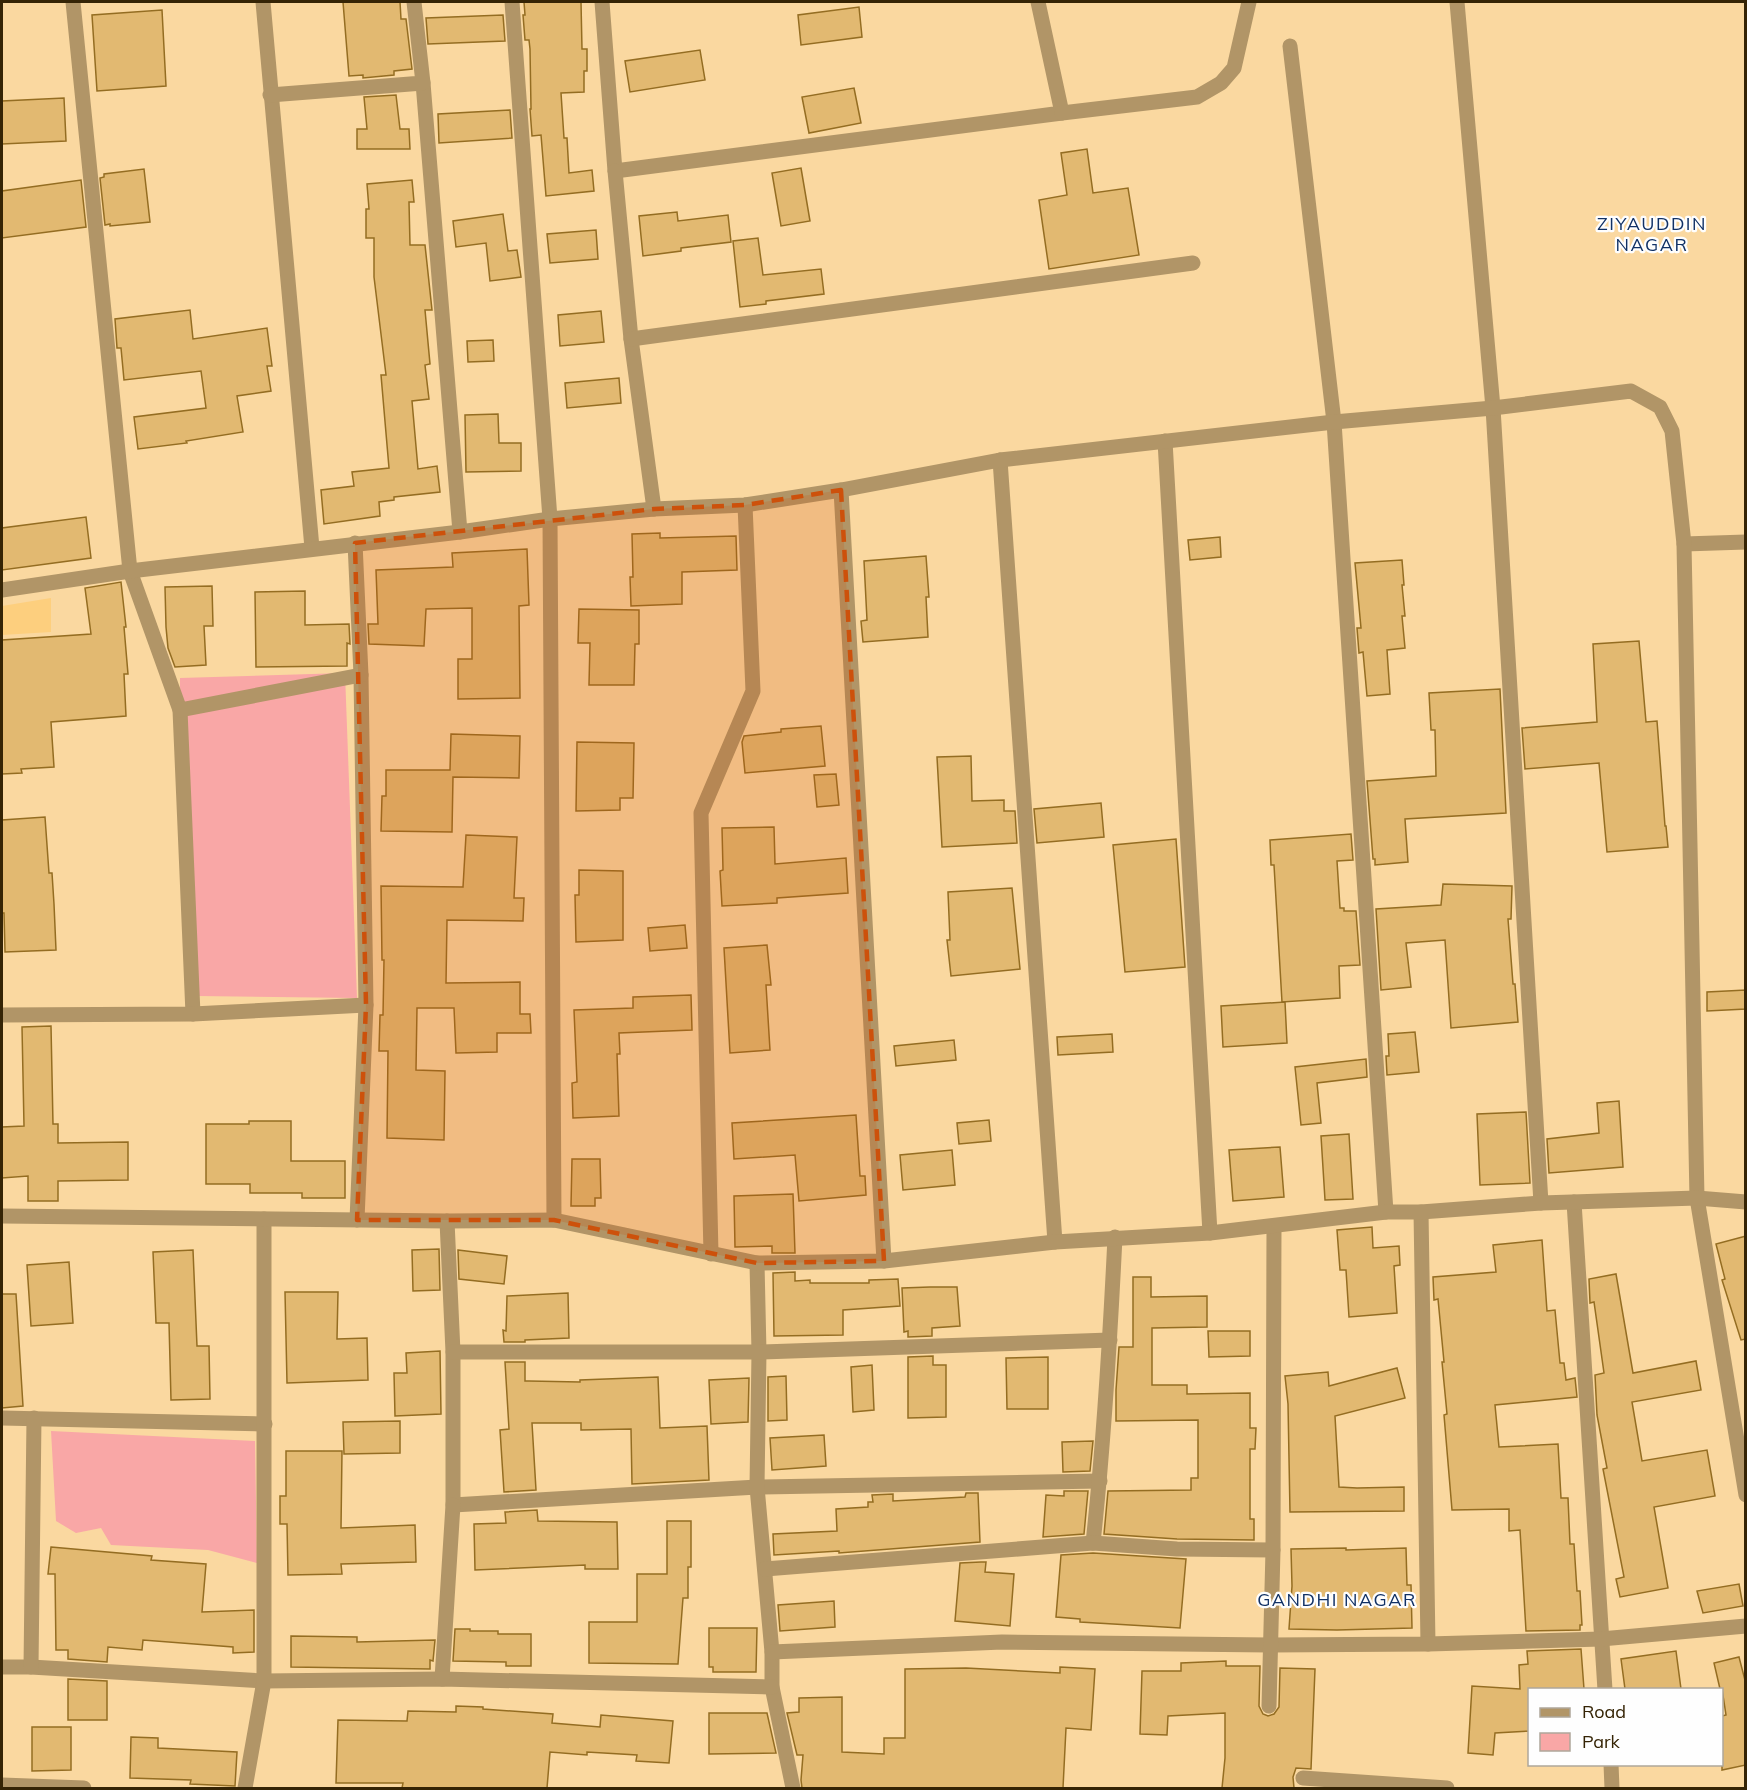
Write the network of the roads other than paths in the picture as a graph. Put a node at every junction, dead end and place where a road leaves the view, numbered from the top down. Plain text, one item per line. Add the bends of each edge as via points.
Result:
1 (73, 2) edge
2 (263, 2) edge
3 (414, 2) edge
4 (512, 2) edge
5 (602, 2) edge
6 (1038, 2) edge
7 (1249, 2) edge
8 (1457, 2) edge
9 (1290, 46) dead end
10 (423, 83) junction
11 (270, 95) junction
12 (1062, 113) junction
13 (615, 171) junction
14 (1193, 263) dead end
15 (631, 339) junction
16 (1493, 408) junction
17 (1334, 422) junction
18 (1165, 441) junction
19 (1000, 460) junction
20 (842, 490) junction
21 (746, 505) junction
22 (654, 509) junction
23 (550, 519) junction
24 (460, 532) junction
25 (1746, 542) edge
26 (355, 543) junction
27 (1684, 544) junction
28 (312, 548) junction
29 (130, 571) junction
30 (2, 591) edge
31 (361, 675) junction
32 (180, 710) junction
33 (366, 1005) junction
34 (194, 1014) junction
35 (2, 1015) edge
36 (1697, 1198) junction
37 (1574, 1202) junction
38 (1746, 1202) edge
39 (1541, 1203) junction
40 (1386, 1212) junction
41 (1421, 1212) junction
42 (2, 1216) edge
43 (264, 1219) junction
44 (357, 1220) junction
45 (554, 1220) junction
46 (447, 1221) junction
47 (1274, 1226) junction
48 (1209, 1233) junction
49 (1115, 1237) junction
50 (1055, 1242) junction
51 (711, 1254) junction
52 (884, 1261) junction
53 (757, 1263) junction
54 (1110, 1340) junction
55 (453, 1352) junction
56 (759, 1352) junction
57 (2, 1418) edge
58 (34, 1418) junction
59 (265, 1424) junction
60 (1100, 1481) junction
61 (757, 1487) junction
62 (1746, 1495) edge
63 (453, 1505) junction
64 (1093, 1544) junction
65 (1273, 1550) junction
66 (765, 1569) junction
67 (1746, 1626) edge
68 (1601, 1639) junction
69 (1428, 1644) junction
70 (1270, 1645) junction
71 (772, 1652) junction
72 (2, 1667) edge
73 (31, 1667) junction
74 (442, 1679) junction
75 (264, 1681) junction
76 (772, 1687) junction
77 (1605, 1688) edge
78 (1269, 1706) dead end
79 (1611, 1766) edge
80 (1303, 1778) dead end
81 (2, 1785) edge
82 (84, 1788) edge
83 (245, 1788) edge
84 (793, 1788) edge
85 (1447, 1788) edge
86 (1612, 1788) edge

1 - 29 street
2 - 11 street
3 - 10 street
4 - 23 street
5 - 13 street
6 - 12 street
7 - 12 street via 1234,68 1221,83 1197,97
8 - 16 street
9 - 17 street
10 - 11 street
10 - 24 street
11 - 28 street
12 - 13 street
13 - 15 street
14 - 15 street
15 - 22 street
16 - 17 street
16 - 27 street via 1631,391 1660,407 1672,431
16 - 39 street
17 - 18 street
17 - 40 street
18 - 19 street
18 - 48 street
19 - 20 street
19 - 50 street
20 - 21 street
20 - 52 street
21 - 22 street
21 - 51 street via 753,691 701,813
22 - 23 street
23 - 24 street
23 - 45 street
24 - 26 street
25 - 27 street
26 - 28 street
26 - 31 street
27 - 36 street
28 - 29 street
29 - 30 street
29 - 32 street
31 - 32 street
31 - 33 street
32 - 34 street
33 - 34 street
33 - 44 street
34 - 35 street
36 - 37 street
36 - 38 street
36 - 62 street
37 - 39 street
37 - 68 street
39 - 41 street
40 - 41 street
40 - 47 street
41 - 69 street
42 - 43 street
43 - 44 street
43 - 59 street
44 - 46 street
45 - 46 street
45 - 51 street
46 - 55 street
47 - 48 street
47 - 65 street
48 - 49 street
49 - 50 street
49 - 54 street
50 - 52 street
51 - 53 street
52 - 53 street
53 - 56 street
54 - 56 street
54 - 60 street
55 - 56 street
55 - 63 street
56 - 61 street
57 - 58 street
58 - 59 street
58 - 73 street
59 - 75 street
60 - 61 street
60 - 64 street
61 - 63 street
61 - 66 street
63 - 74 street
64 - 65 street
64 - 66 street
65 - 70 street
66 - 71 street
67 - 68 street
68 - 69 street
68 - 77 street
69 - 70 street
70 - 71 street via 1002,1642
70 - 78 street
71 - 76 street
72 - 73 street
73 - 75 street
74 - 75 street
74 - 76 street
75 - 83 street
76 - 84 street
79 - 86 street
80 - 85 street
81 - 82 street

